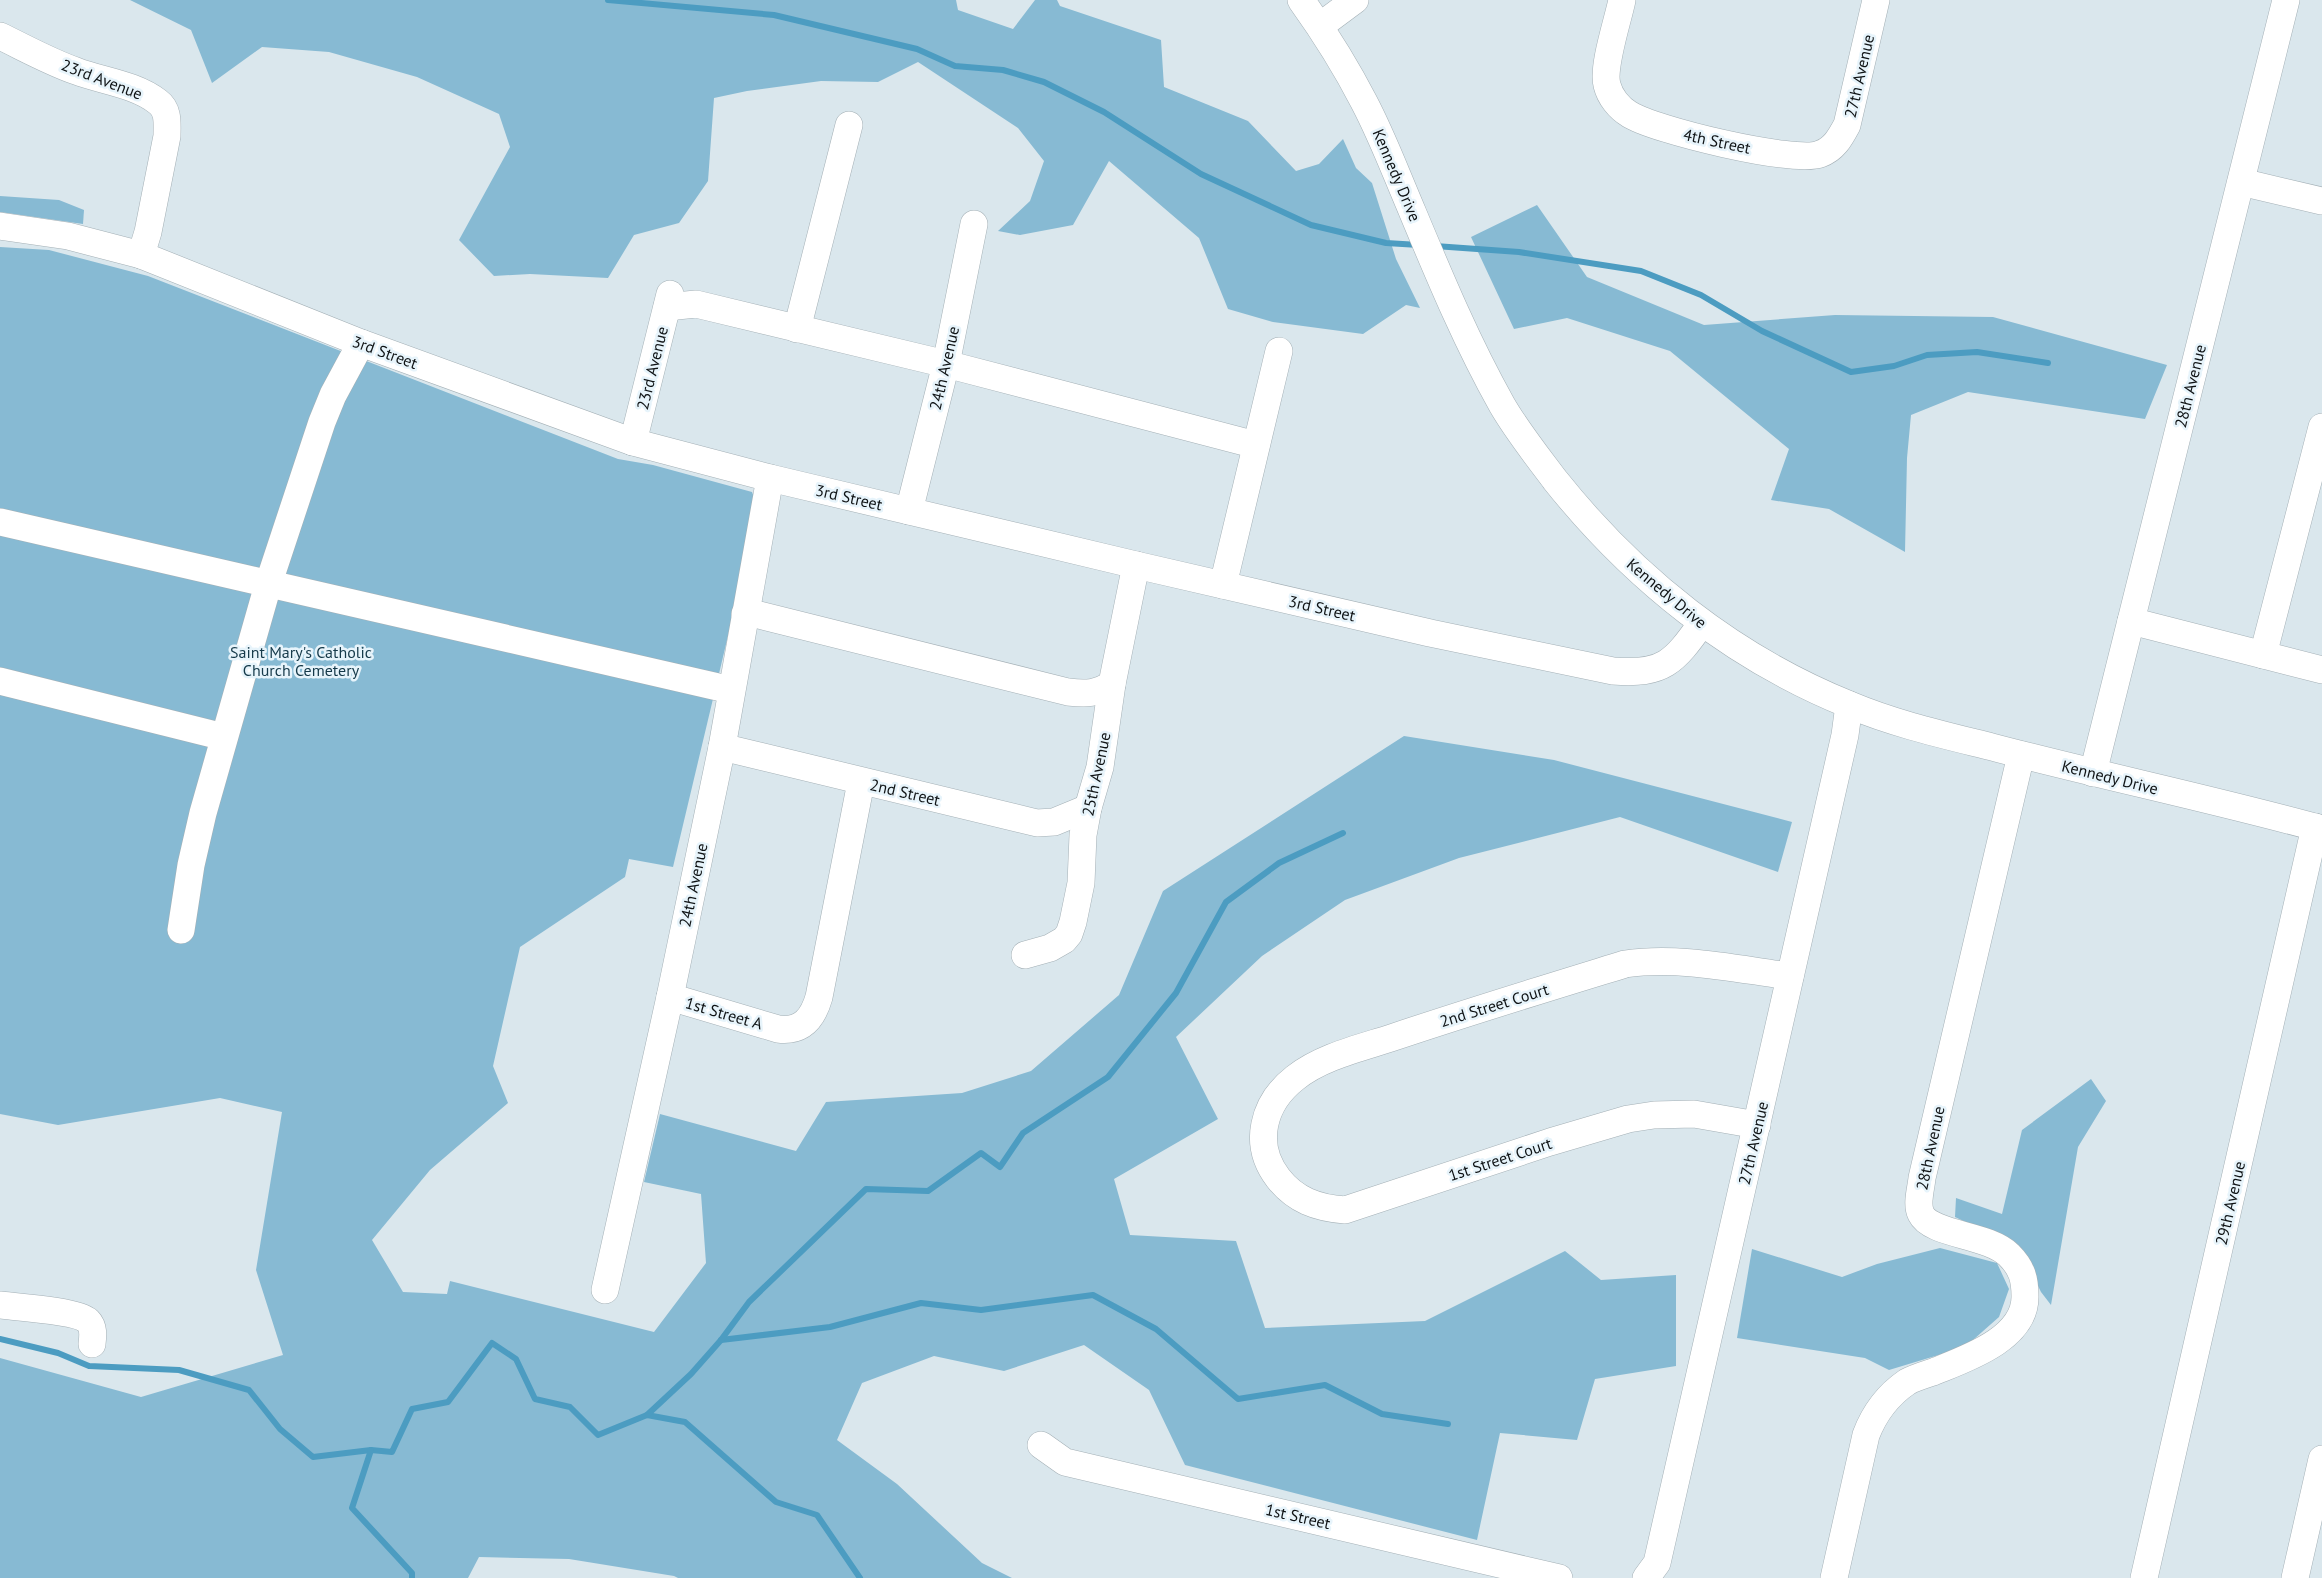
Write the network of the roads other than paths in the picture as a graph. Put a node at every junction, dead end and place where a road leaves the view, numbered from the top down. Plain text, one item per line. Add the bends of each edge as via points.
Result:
1 (1301, 0) edge
2 (1355, 0) edge
3 (1622, 0) edge
4 (1876, 0) edge
5 (2286, 0) edge
6 (1320, 26) junction
7 (0, 36) edge
8 (849, 125) dead end
9 (1831, 148) joint
10 (2241, 182) junction
11 (2322, 201) edge
12 (974, 224) dead end
13 (0, 226) edge
14 (141, 255) junction
15 (797, 329) junction
16 (361, 343) junction
17 (1279, 351) dead end
18 (945, 364) junction
19 (2322, 427) edge
20 (633, 442) junction
21 (1256, 445) junction
22 (770, 478) junction
23 (909, 511) junction
24 (0, 522) edge
25 (1136, 565) junction
26 (267, 585) junction
27 (1223, 585) junction
28 (745, 614) junction
29 (2131, 621) junction
30 (1702, 623) junction
31 (2263, 655) junction
32 (2322, 670) edge
33 (0, 681) edge
34 (1112, 684) junction
35 (731, 690) junction
36 (1849, 705) junction
37 (225, 737) junction
38 (722, 747) junction
39 (2021, 755) junction
40 (2093, 772) junction
41 (861, 782) junction
42 (1088, 808) junction
43 (2319, 828) edge
44 (181, 930) dead end
45 (1025, 955) dead end
46 (1790, 976) junction
47 (670, 997) junction
48 (1757, 1125) junction
49 (1265, 1158) joint
50 (604, 1290) dead end
51 (0, 1305) edge
52 (93, 1344) dead end
53 (1041, 1445) dead end
54 (2322, 1459) edge
55 (1558, 1578) edge
56 (1646, 1578) edge
57 (1834, 1578) edge
58 (2144, 1578) edge
59 (2295, 1578) edge

1 - 6 street, Kennedy Drive
2 - 6 street
3 - 9 street, 4th Street via 1606,73 1612,96 1629,115 1694,138 1788,156 1819,155
4 - 9 street, 27th Avenue via 1852,110 1840,138
5 - 10 street, 28th Avenue
6 - 30 street, Kennedy Drive via 1364,100 1478,361 1505,410 1588,521 1638,571
7 - 14 street, 23rd Avenue via 75,71 146,95 165,110 167,136
8 - 15 street
10 - 11 street
10 - 29 street, 28th Avenue
12 - 18 street, 24th Avenue
13 - 14 street, 3rd Street via 68,236
14 - 16 street, 3rd Street
15 - 18 street
15 - 20 street, 23rd Avenue via 668,300
16 - 20 street, 3rd Street
16 - 26 street via 322,422
17 - 21 street
18 - 21 street
18 - 23 street, 24th Avenue
19 - 31 street
20 - 22 street, 3rd Street
21 - 27 street
22 - 23 street, 3rd Street
22 - 28 street, 24th Avenue
23 - 25 street, 3rd Street
24 - 26 street
25 - 27 street, 3rd Street
25 - 34 street, 25th Avenue
26 - 35 street
26 - 37 street
27 - 30 street, 3rd Street via 1613,671 1659,668 1671,661
28 - 34 street via 1068,692 1087,694
28 - 35 street, 24th Avenue
29 - 31 street
29 - 40 street, 28th Avenue
30 - 36 street, Kennedy Drive via 1798,681
31 - 32 street
33 - 37 street
34 - 42 street, 25th Avenue via 1100,767
35 - 38 street, 24th Avenue
36 - 39 street, Kennedy Drive
36 - 46 street, 27th Avenue
37 - 44 street via 191,864
38 - 41 street, 2nd Street
38 - 47 street, 24th Avenue
39 - 40 street, Kennedy Drive
39 - 57 street, 28th Avenue via 1918,1206 1928,1223 1999,1246 2008,1254 2025,1279 2025,1303 2021,1316 2002,1339 1908,1382 1873,1418
40 - 43 street, Kennedy Drive
41 - 42 street, 2nd Street via 1037,823 1054,822
41 - 47 street, 1st Street A via 816,1009 802,1026 789,1031 778,1029
42 - 45 street, 25th Avenue via 1082,883 1070,934 1050,948
43 - 58 street, 29th Avenue
46 - 48 street, 27th Avenue
46 - 49 street, 2nd Street Court via 1667,961 1625,964 1358,1049 1315,1065 1280,1091 1263,1134
47 - 50 street, 24th Avenue
48 - 49 street, 1st Street Court via 1694,1114 1628,1119 1345,1210 1314,1206 1300,1198 1284,1185
48 - 56 street, 27th Avenue via 1657,1563
51 - 52 street via 66,1313 87,1320 92,1326
53 - 55 street, 1st Street via 1065,1462
54 - 59 street

